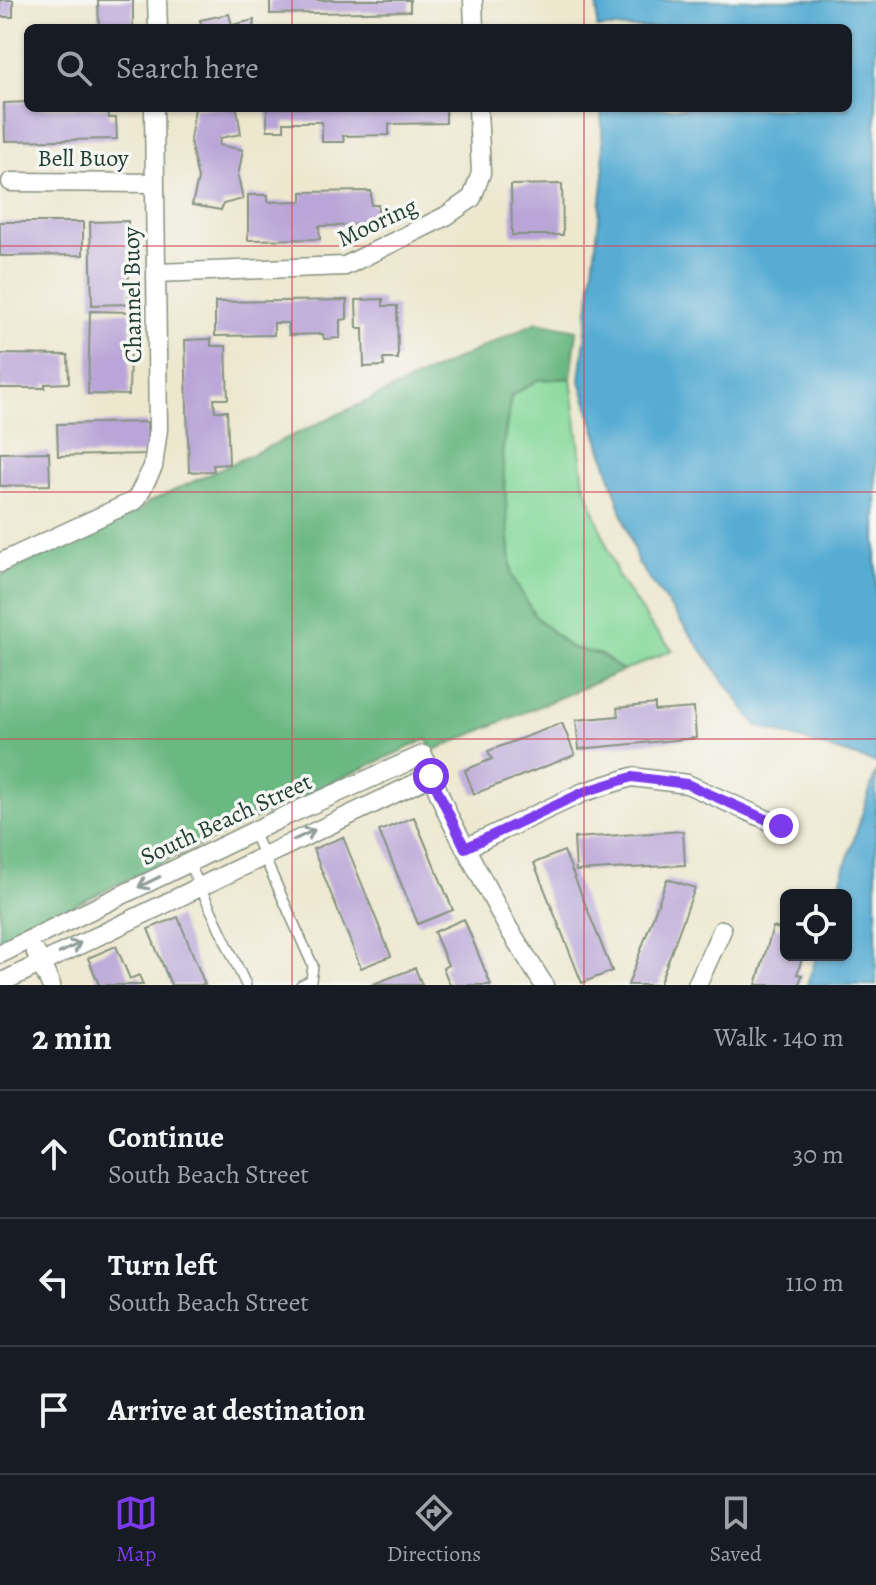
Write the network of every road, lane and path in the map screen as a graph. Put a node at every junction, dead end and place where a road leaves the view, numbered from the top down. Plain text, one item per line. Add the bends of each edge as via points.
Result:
1 (157, 0) edge
2 (473, 0) edge
3 (158, 24) edge
4 (474, 24) edge
5 (154, 112) edge
6 (478, 112) edge
7 (11, 182) dead end
8 (155, 183) junction
9 (156, 273) junction
10 (0, 563) edge
11 (431, 776) junction
12 (781, 826) dead end
13 (253, 832) junction
14 (465, 848) junction
15 (263, 855) junction
16 (189, 863) junction
17 (199, 886) junction
18 (722, 930) dead end
19 (30, 940) junction
20 (0, 954) edge
21 (41, 963) junction
22 (0, 983) edge
23 (51, 985) edge
24 (246, 985) edge
25 (301, 985) edge
26 (544, 985) edge
27 (697, 985) edge

1 - 3 street
2 - 4 street
5 - 8 street, Channel Buoy
6 - 9 street, Mooring via 481,173 472,198 446,216 345,266
7 - 8 street, Bell Buoy
8 - 9 street, Channel Buoy
9 - 10 street, Channel Buoy via 158,429 153,467 136,500
11 - 13 street, South Beach Street via 423,755
11 - 14 street, South Beach Street
15 -> 11 street, South Beach Street
12 - 14 street via 687,784 632,777 584,792
13 - 15 lane
13 - 16 street, South Beach Street
14 - 26 street, South Beach Street
15 - 17 street, South Beach Street
15 - 25 lane via 313,966 311,980
16 - 17 lane
16 -> 19 street, South Beach Street
21 -> 17 street, South Beach Street
17 - 24 lane
18 - 27 street
19 - 20 street, South Beach Street
19 - 21 street
21 - 22 street, South Beach Street
21 - 23 street

